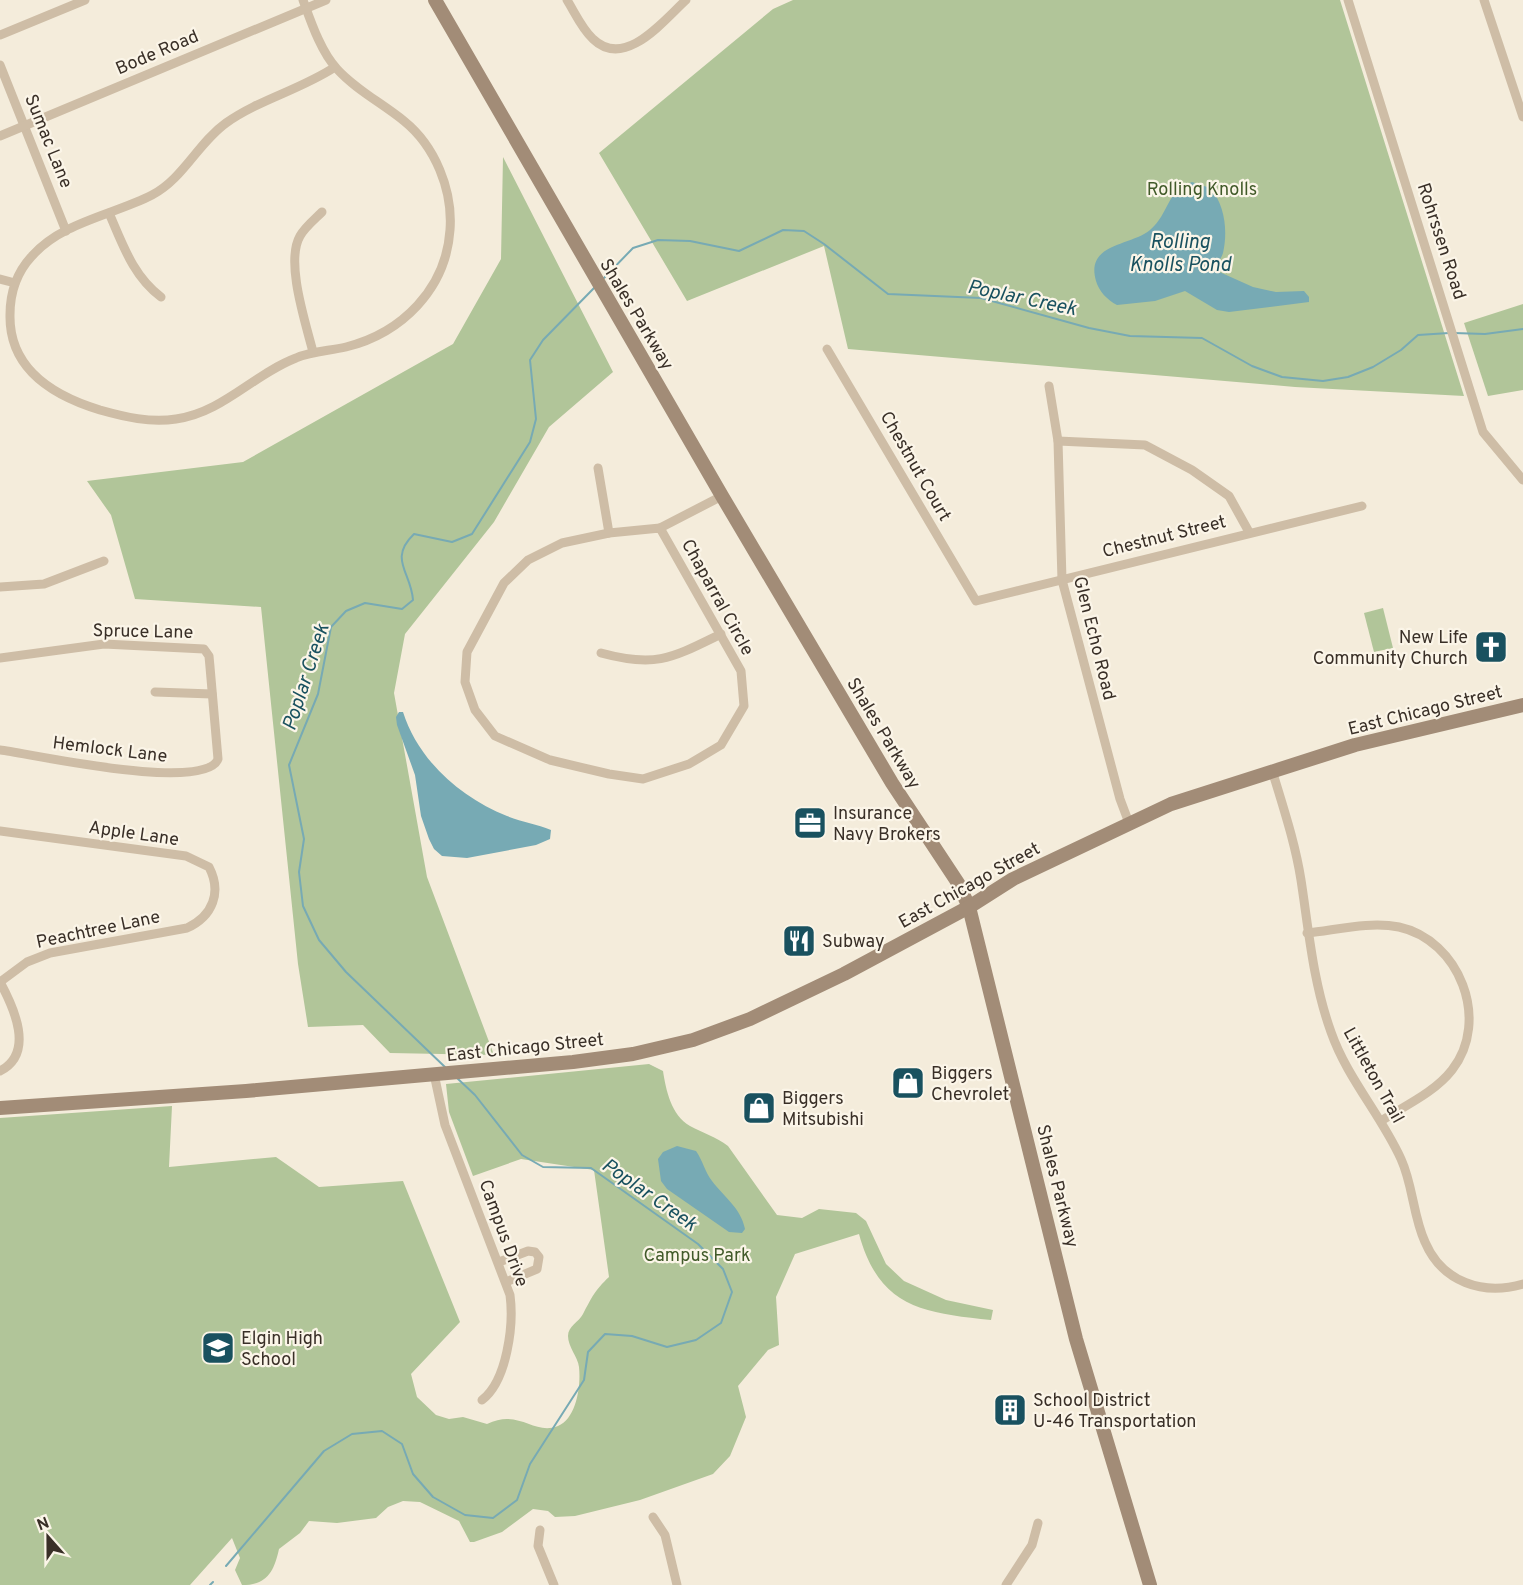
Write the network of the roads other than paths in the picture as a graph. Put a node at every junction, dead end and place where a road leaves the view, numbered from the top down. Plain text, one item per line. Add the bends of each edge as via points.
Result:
1 (85, 0) edge
2 (326, 0) edge
3 (435, 0) edge
4 (567, 0) edge
5 (686, 0) edge
6 (1348, 0) edge
7 (1484, 0) edge
8 (305, 4) edge
9 (0, 35) edge
10 (0, 65) edge
11 (335, 67) junction
12 (1523, 117) edge
13 (25, 125) junction
14 (0, 136) edge
15 (322, 212) dead end
16 (109, 213) junction
17 (66, 231) junction
18 (0, 279) edge
19 (15, 283) junction
20 (161, 297) dead end
21 (827, 349) dead end
22 (313, 352) junction
23 (1049, 386) dead end
24 (1058, 441) junction
25 (598, 468) dead end
26 (1523, 480) edge
27 (722, 496) junction
28 (1362, 506) dead end
29 (660, 528) junction
30 (1249, 532) junction
31 (609, 533) junction
32 (104, 561) dead end
33 (1062, 580) junction
34 (0, 587) edge
35 (976, 601) joint
36 (721, 634) junction
37 (601, 653) dead end
38 (0, 658) edge
39 (155, 692) dead end
40 (212, 694) junction
41 (1523, 705) edge
42 (0, 750) edge
43 (1272, 770) junction
44 (1129, 823) junction
45 (0, 831) edge
46 (969, 907) junction
47 (206, 916) joint
48 (1307, 933) junction
49 (0, 982) edge
50 (0, 1071) edge
51 (434, 1074) junction
52 (0, 1108) edge
53 (1381, 1121) junction
54 (499, 1262) junction
55 (506, 1282) junction
56 (1523, 1284) edge
57 (482, 1400) dead end
58 (653, 1517) dead end
59 (1038, 1523) dead end
60 (540, 1530) dead end
61 (554, 1585) edge
62 (677, 1585) edge
63 (1006, 1585) edge
64 (1150, 1585) edge

1 - 9 street
2 - 8 street, Bode Road
3 - 27 street, Shales Parkway
4 - 5 street via 594,40 615,49 641,41
6 - 26 street, Rohrssen Road via 1483,432
7 - 12 street
8 - 11 street
8 - 13 street, Bode Road
10 - 13 street, Sumac Lane
11 - 16 street via 305,86 261,103 224,124 166,186
11 - 22 street via 404,121 425,145 446,189 450,232 439,275 418,307 404,320 371,339
13 - 14 street, Bode Road
13 - 17 street, Sumac Lane
15 - 22 street via 300,236 294,256
16 - 17 street
16 - 20 street via 133,267
17 - 19 street via 32,255
18 - 19 street
19 - 22 street via 10,321 15,345 32,374 63,397 135,419 174,420 206,411 277,366
21 - 35 street, Chestnut Court
23 - 24 street, Glen Echo Road
24 - 30 street via 1145,445 1192,470 1229,496
24 - 33 street, Glen Echo Road
25 - 31 street
27 - 29 street, Chaparral Circle
27 - 46 street, Shales Parkway
28 - 30 street, Chestnut Street
29 - 31 street, Chaparral Circle
29 - 36 street, Chaparral Circle
30 - 33 street, Chestnut Street
31 - 36 street, Chaparral Circle via 562,543 528,560 504,583 467,652 465,682 475,710 495,736 550,760 643,779 689,764 721,745 744,705 741,671
32 - 34 street via 44,584
33 - 35 street, Chestnut Street
33 - 44 street, Glen Echo Road
36 - 37 street via 656,661 630,661
38 - 40 street, Spruce Lane via 104,644 204,649 209,656
39 - 40 street
40 - 42 street, Hemlock Lane via 218,759 215,765 195,771 160,774
41 - 43 street, East Chicago Street via 1355,745
43 - 44 street, East Chicago Street via 1171,804
43 - 48 street, Littleton Trail via 1295,845
44 - 46 street, East Chicago Street via 1013,879
45 - 47 street, Apple Lane via 186,856 203,862 209,867 215,885 215,898
46 - 51 street, East Chicago Street via 781,1005 693,1040 633,1054
46 - 64 street, Shales Parkway via 1076,1339
47 - 49 street, Peachtree Lane via 187,928 38,956
48 - 53 street, Littleton Trail via 1332,1035 1347,1068
48 - 53 street via 1376,926 1415,932 1448,958 1463,986 1468,1026 1452,1070 1426,1093
49 - 50 street via 17,1024 20,1044 13,1062
51 - 52 street, East Chicago Street
51 - 54 street, Campus Drive via 445,1125
53 - 56 street, Littleton Trail via 1401,1160 1424,1242 1432,1256 1455,1280 1466,1284 1491,1289
54 - 55 street, Campus Drive
54 - 55 street via 528,1251 539,1257 537,1269
55 - 57 street, Campus Drive via 512,1331 496,1384
58 - 62 street via 666,1534
59 - 63 street via 1032,1545
60 - 61 street via 538,1546

